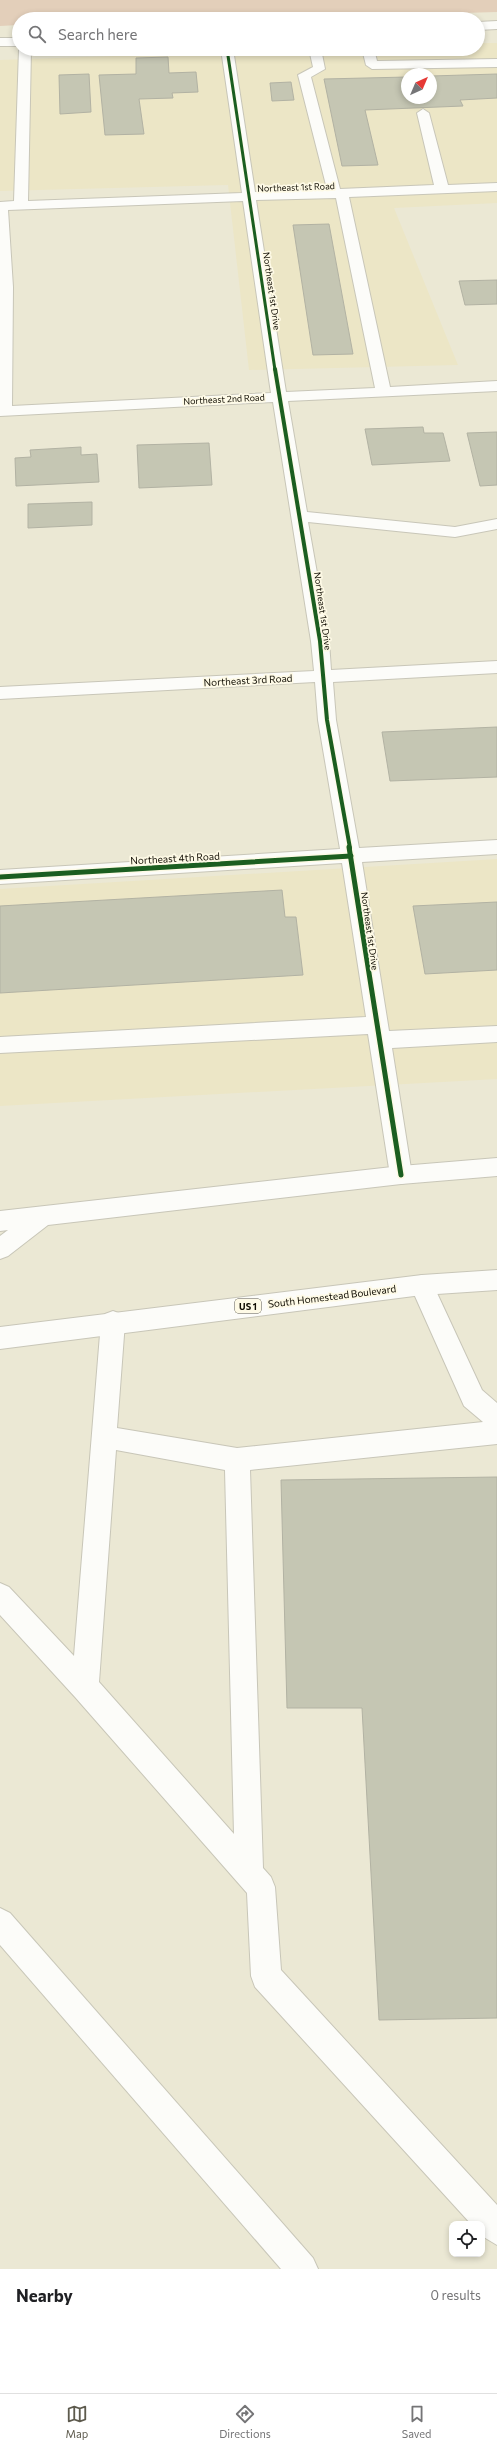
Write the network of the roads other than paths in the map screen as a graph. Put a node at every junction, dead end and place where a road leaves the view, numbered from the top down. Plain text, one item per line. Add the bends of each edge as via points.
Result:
1 (494, 25) edge
2 (496, 40) dead end
3 (0, 42) edge
4 (12, 42) edge
5 (25, 56) edge
6 (228, 56) edge
7 (316, 56) edge
8 (370, 56) edge
9 (497, 62) edge
10 (424, 113) dead end
11 (497, 187) edge
12 (442, 189) junction
13 (338, 194) junction
14 (250, 197) junction
15 (21, 205) junction
16 (1, 206) edge
17 (497, 386) edge
18 (383, 391) junction
19 (279, 395) junction
20 (2, 411) edge
21 (300, 516) junction
22 (497, 524) edge
23 (497, 667) edge
24 (323, 676) junction
25 (0, 693) edge
26 (497, 847) edge
27 (351, 856) junction
28 (0, 877) edge
29 (378, 1032) junction
30 (497, 1034) edge
31 (0, 1045) edge
32 (497, 1167) edge
33 (401, 1175) junction
34 (43, 1216) junction
35 (0, 1221) edge
36 (0, 1249) edge
37 (497, 1280) edge
38 (422, 1285) junction
39 (113, 1322) junction
40 (0, 1338) edge
41 (497, 1418) edge
42 (497, 1432) edge
43 (105, 1437) junction
44 (237, 1460) junction
45 (0, 1596) edge
46 (85, 1687) junction
47 (249, 1875) junction
48 (0, 1923) edge
49 (497, 2229) edge
50 (302, 2269) edge

1 - 2 main road
3 - 4 main road
5 - 15 main road
6 - 14 main road, Northeast 1st Drive
7 - 13 main road via 319,68 304,75
8 - 9 main road via 372,66
10 - 12 main road
11 - 12 main road, Northeast 1st Road
12 - 13 main road, Northeast 1st Road
13 - 14 main road, Northeast 1st Road
13 - 18 main road
14 - 15 main road, Northeast 1st Road
14 - 19 main road, Northeast 1st Drive
15 - 16 main road, Northeast 1st Road
16 - 20 main road via 6,287
17 - 18 main road, Northeast 2nd Road
18 - 19 main road, Northeast 2nd Road
19 - 20 main road, Northeast 2nd Road
19 - 21 main road, Northeast 1st Drive
21 - 22 main road via 455,532
21 - 24 main road, Northeast 1st Drive
23 - 24 main road, Northeast 3rd Road
24 - 25 main road, Northeast 3rd Road
24 - 27 main road, Northeast 1st Drive via 327,720
26 - 27 main road, Northeast 4th Road
27 - 28 main road, Northeast 4th Road
27 - 29 main road, Northeast 1st Drive
29 - 30 main road
29 - 31 main road
29 - 33 main road, Northeast 1st Drive
32 - 33 main road
33 - 34 main road
34 - 35 main road
34 - 36 main road
37 - 38 main road, South Homestead Boulevard / US 1
38 - 39 main road, South Homestead Boulevard / US 1
38 - 41 main road via 473,1398
39 - 40 main road, South Homestead Boulevard / US 1
39 - 43 main road
42 - 44 main road
43 - 44 main road
43 - 46 main road
44 - 47 main road
45 - 46 main road
46 - 47 main road
47 - 49 main road via 261,1887 266,1976
48 - 50 main road

